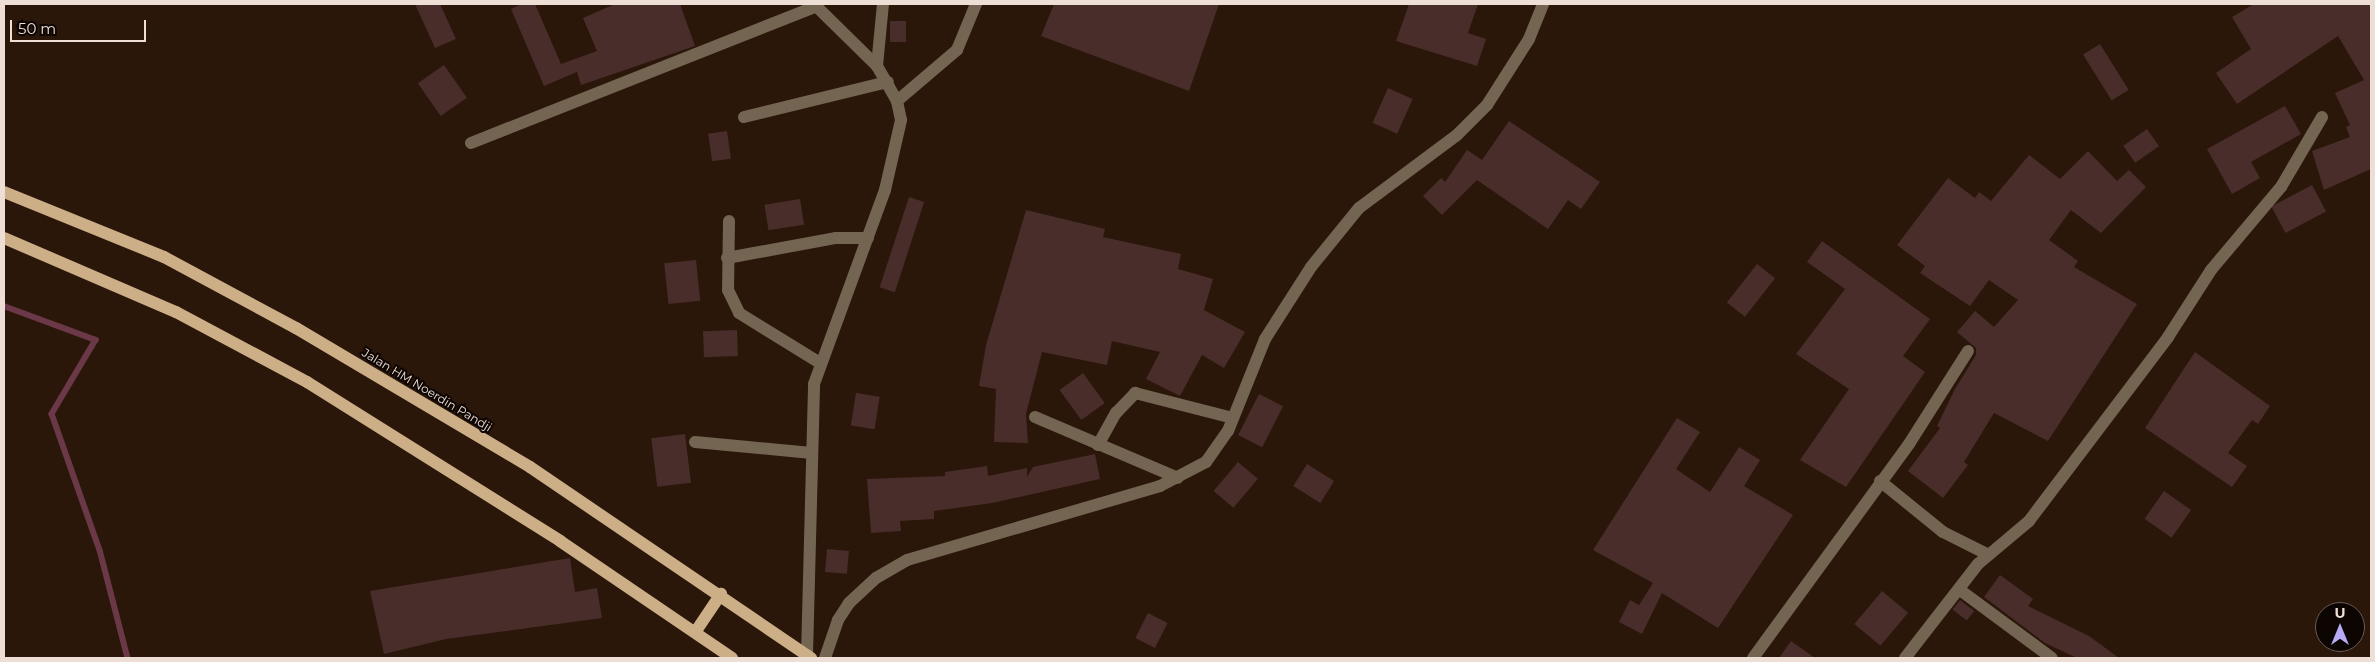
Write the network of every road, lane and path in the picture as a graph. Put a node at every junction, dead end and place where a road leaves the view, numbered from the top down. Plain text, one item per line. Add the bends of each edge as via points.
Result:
1 (883, 4) edge
2 (976, 4) edge
3 (1543, 4) edge
4 (815, 5) edge
5 (877, 66) junction
6 (888, 82) junction
7 (897, 100) junction
8 (744, 117) dead end
9 (2322, 117) dead end
10 (470, 143) dead end
11 (4, 192) edge
12 (729, 221) dead end
13 (4, 238) edge
14 (868, 238) junction
15 (728, 258) junction
16 (1968, 351) dead end
17 (820, 363) junction
18 (1036, 418) dead end
19 (1232, 418) junction
20 (695, 442) dead end
21 (1098, 445) junction
22 (811, 454) junction
23 (1178, 478) junction
24 (1880, 481) junction
25 (1989, 555) junction
26 (1960, 590) junction
27 (721, 594) junction
28 (696, 631) junction
29 (809, 657) edge
30 (732, 658) edge
31 (825, 658) edge
32 (1753, 658) edge
33 (1905, 658) edge
34 (2052, 658) edge

1 - 5 street
2 - 7 street via 957,50
3 - 19 street via 1529,38 1487,105 1457,135 1359,208 1326,247 1282,309
4 - 5 street
4 - 10 street
5 - 6 street
6 - 7 street
6 - 8 street
7 - 14 street via 900,135
9 - 25 street via 2291,172 2211,270 2168,337 2029,521
11 - 27 main road, Jalan HM Noerdin Pandji via 164,257 296,328 530,467
12 - 15 street
13 - 28 main road via 176,312 307,382
14 - 15 street via 836,238
14 - 17 street
15 - 17 street via 728,290 739,314
16 - 24 street
17 - 22 street via 813,400
18 - 21 street
19 - 21 street via 1135,393 1116,413
19 - 23 street via 1206,462
20 - 22 street
21 - 23 street
22 - 29 street
23 - 31 street via 907,560 870,582 849,603 838,620
24 - 25 street via 1942,532
24 - 32 street
25 - 26 street
26 - 33 street
26 - 34 street
27 - 28 main road
27 - 29 main road, Jalan HM Noerdin Pandji
28 - 30 main road

